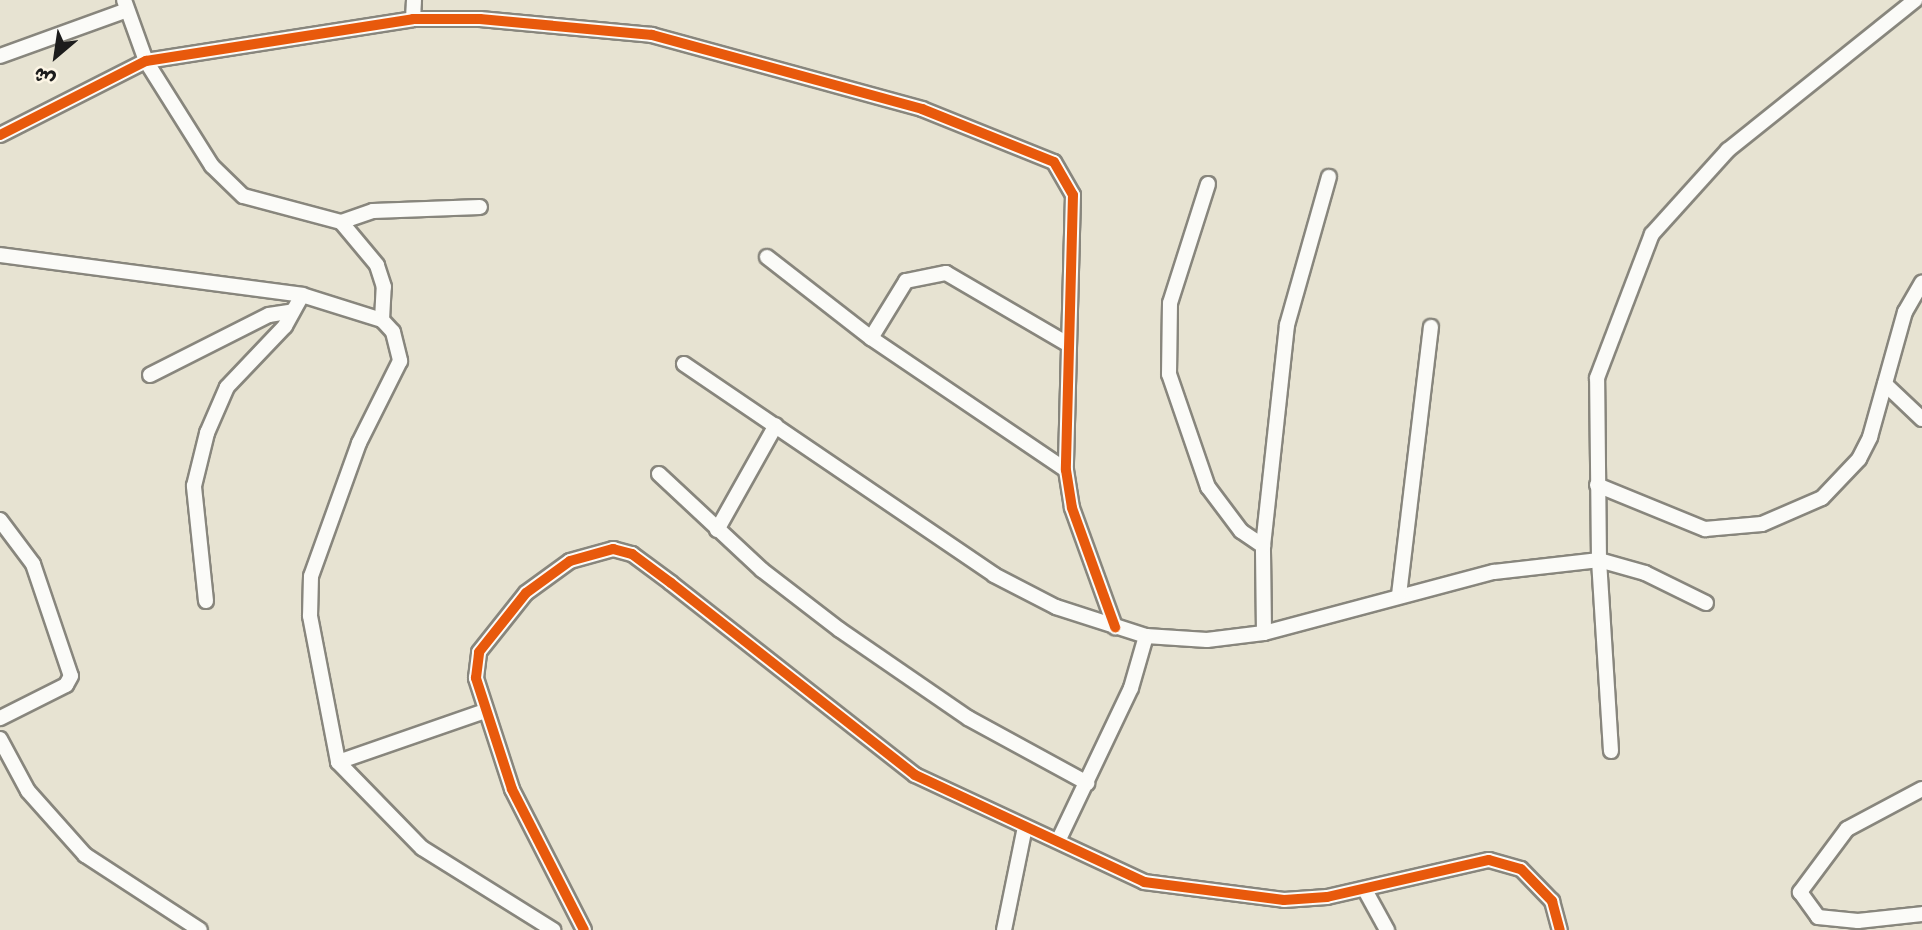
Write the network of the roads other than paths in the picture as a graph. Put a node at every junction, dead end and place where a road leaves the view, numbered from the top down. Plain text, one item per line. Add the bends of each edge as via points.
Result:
1 (414, 0) edge
2 (1915, 0) edge
3 (125, 5) edge
4 (413, 19) junction
5 (0, 56) edge
6 (146, 61) junction
7 (0, 135) edge
8 (1329, 177) dead end
9 (1208, 184) dead end
10 (480, 207) dead end
11 (341, 222) junction
12 (0, 255) edge
13 (767, 257) dead end
14 (1922, 283) edge
15 (302, 295) junction
16 (289, 312) junction
17 (382, 320) junction
18 (1431, 327) dead end
19 (871, 338) junction
20 (1066, 343) junction
21 (684, 364) dead end
22 (150, 375) dead end
23 (1885, 384) junction
24 (1922, 419) edge
25 (776, 425) junction
26 (1066, 470) junction
27 (659, 474) dead end
28 (1597, 485) junction
29 (0, 520) edge
30 (717, 530) junction
31 (1263, 546) junction
32 (1599, 560) junction
33 (1399, 595) junction
34 (206, 601) dead end
35 (1706, 603) dead end
36 (1115, 627) junction
37 (1264, 633) junction
38 (1146, 636) junction
39 (485, 710) junction
40 (0, 718) edge
41 (0, 739) edge
42 (1611, 751) dead end
43 (338, 762) junction
44 (1087, 783) junction
45 (1922, 789) edge
46 (1025, 827) junction
47 (1060, 837) junction
48 (1365, 890) junction
49 (1922, 914) edge
50 (200, 930) edge
51 (552, 930) edge
52 (584, 930) edge
53 (1004, 930) edge
54 (1387, 930) edge
55 (1560, 930) edge

1 - 4 street
2 - 28 street via 1748,133 1661,219 1600,363
3 - 5 street
3 - 6 street
4 - 6 street
4 - 20 street via 562,24 652,35 922,109 1054,162 1073,195
6 - 7 street
6 - 11 street via 206,157 243,196
8 - 31 street via 1287,325
9 - 31 street via 1170,303 1169,374 1208,487 1241,531
10 - 11 street via 373,211
11 - 17 street via 377,265 384,287
12 - 15 street
13 - 19 street
14 - 23 street via 1905,312
15 - 16 street
15 - 17 street
16 - 22 street via 269,315
16 - 34 street via 274,339 227,387 207,433 194,486
17 - 43 street via 393,332 400,361 359,443 311,576 310,616
18 - 33 street
19 - 20 street via 906,281 946,273
19 - 26 street
20 - 26 street
21 - 25 street
23 - 24 street
23 - 28 street via 1859,460 1822,498 1795,514 1705,529
25 - 30 street
25 - 36 street via 994,575
26 - 36 street via 1086,552
27 - 30 street
28 - 32 street
29 - 40 street via 33,564 71,676 66,685
30 - 44 street via 900,672 1027,753
31 - 37 street
32 - 33 street via 1494,572
32 - 35 street via 1645,573
32 - 42 street
33 - 37 street
36 - 38 street
37 - 38 street via 1207,640
38 - 44 street via 1131,688
39 - 43 street
39 - 46 street via 476,678 479,652 491,634 549,573 613,549 651,569 915,775
39 - 52 street via 512,789
41 - 50 street via 28,791 85,855
43 - 51 street via 422,848
44 - 47 street
45 - 49 street via 1847,830 1800,892 1818,917 1858,921
46 - 47 street
46 - 53 street
47 - 48 street via 1144,882 1182,889 1284,900
48 - 54 street
48 - 55 street via 1489,860 1521,869 1552,901

